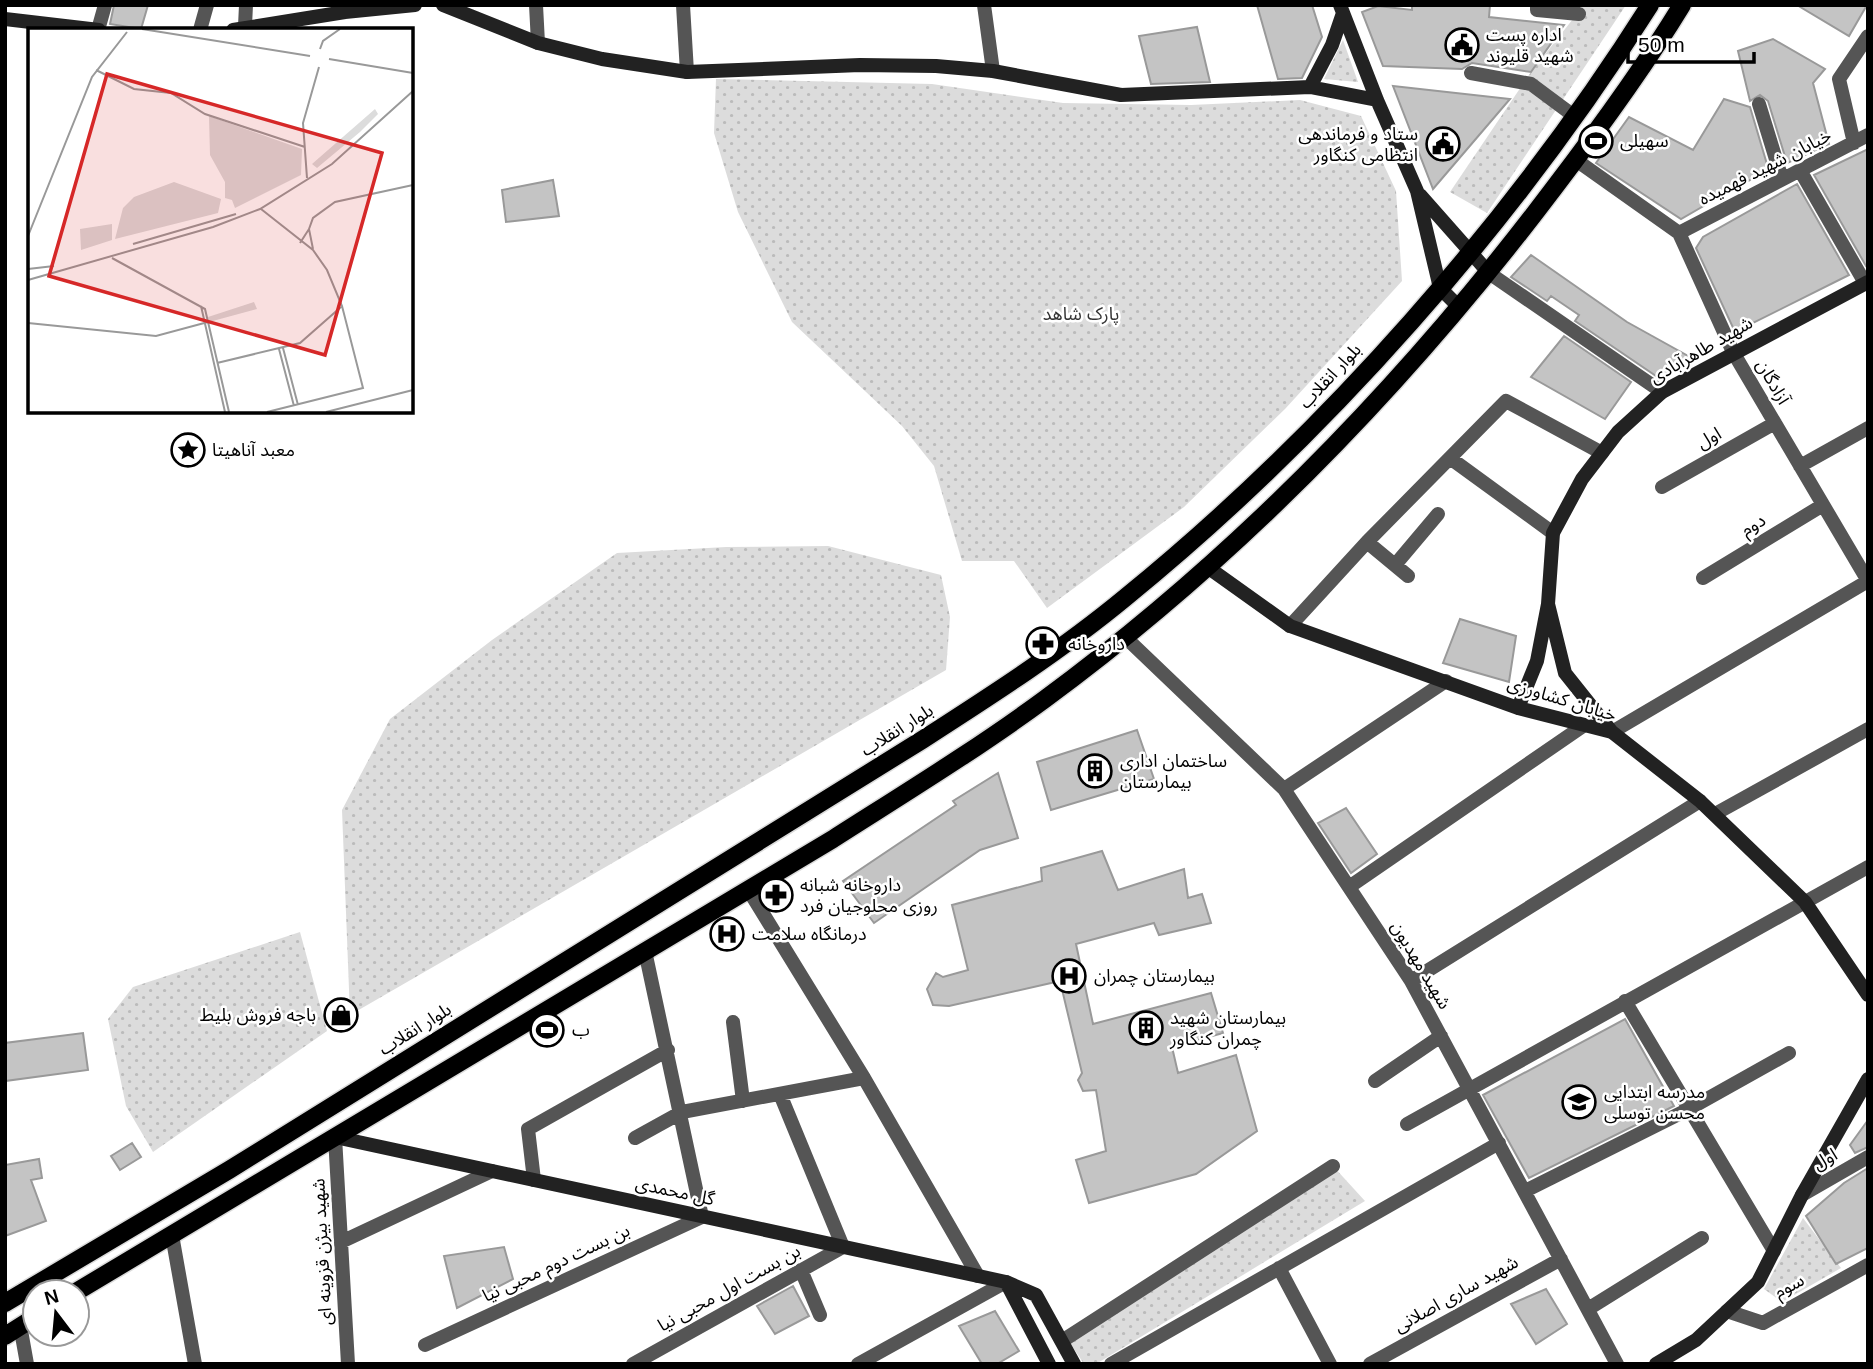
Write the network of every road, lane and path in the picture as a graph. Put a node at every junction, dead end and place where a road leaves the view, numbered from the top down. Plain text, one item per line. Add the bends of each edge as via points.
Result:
1 (104, 5) edge
2 (207, 5) edge
3 (246, 5) edge
4 (415, 5) edge
5 (443, 5) edge
6 (536, 5) edge
7 (683, 5) edge
8 (984, 5) edge
9 (1537, 5) edge
10 (1650, 5) edge
11 (1682, 5) edge
12 (345, 9) edge
13 (1341, 9) edge
14 (1579, 14) dead end
15 (5, 19) edge
16 (81, 28) edge
17 (98, 28) edge
18 (201, 28) edge
19 (239, 28) edge
20 (1868, 36) edge
21 (538, 43) junction
22 (993, 71) junction
23 (687, 72) junction
24 (1471, 74) dead end
25 (1310, 87) junction
26 (1377, 100) junction
27 (1759, 104) dead end
28 (1574, 116) junction
29 (1868, 135) edge
30 (1854, 143) junction
31 (1576, 160) junction
32 (1801, 172) junction
33 (1782, 179) junction
34 (1417, 191) junction
35 (1679, 233) junction
36 (1470, 254) junction
37 (1489, 273) junction
38 (1866, 282) edge
39 (1440, 288) junction
40 (1460, 308) junction
41 (1733, 352) junction
42 (1661, 391) junction
43 (1775, 423) junction
44 (1868, 428) edge
45 (1602, 453) junction
46 (1450, 458) junction
47 (1800, 466) junction
48 (1662, 487) dead end
49 (1823, 505) junction
50 (1438, 514) dead end
51 (1553, 533) junction
52 (1367, 542) junction
53 (1395, 565) junction
54 (1206, 566) junction
55 (1408, 576) dead end
56 (1703, 578) dead end
57 (1868, 581) edge
58 (1548, 604) junction
59 (1290, 626) junction
60 (1124, 636) junction
61 (1446, 681) junction
62 (1518, 708) junction
63 (1583, 726) junction
64 (1868, 729) edge
65 (1612, 732) junction
66 (1284, 789) junction
67 (1700, 801) junction
68 (1715, 814) junction
69 (1868, 867) edge
70 (1349, 887) junction
71 (748, 889) junction
72 (1805, 902) junction
73 (645, 951) junction
74 (1411, 981) junction
75 (1868, 995) edge
76 (1625, 1001) junction
77 (733, 1022) dead end
78 (1441, 1036) junction
79 (667, 1049) junction
80 (1789, 1054) dead end
81 (864, 1078) junction
82 (1868, 1079) edge
83 (1375, 1081) dead end
84 (1469, 1089) junction
85 (780, 1094) junction
86 (743, 1101) junction
87 (1689, 1109) junction
88 (682, 1112) junction
89 (1407, 1124) dead end
90 (335, 1137) junction
91 (635, 1138) dead end
92 (1499, 1143) junction
93 (1868, 1157) edge
94 (1333, 1166) dead end
95 (492, 1171) junction
96 (534, 1180) junction
97 (1525, 1191) junction
98 (1802, 1195) junction
99 (702, 1217) junction
100 (172, 1235) junction
101 (1702, 1238) dead end
102 (341, 1242) junction
103 (843, 1247) junction
104 (1774, 1251) junction
105 (1561, 1259) junction
106 (1868, 1265) edge
107 (1279, 1268) junction
108 (801, 1270) junction
109 (978, 1276) junction
110 (1006, 1282) junction
111 (91, 1283) edge
112 (5, 1303) edge
113 (1588, 1309) junction
114 (1727, 1311) junction
115 (820, 1315) dead end
116 (21, 1326) edge
117 (5, 1336) edge
118 (1062, 1341) junction
119 (425, 1345) dead end
120 (195, 1364) edge
121 (348, 1364) edge
122 (633, 1364) edge
123 (858, 1364) edge
124 (1049, 1364) edge
125 (1074, 1364) edge
126 (1111, 1364) edge
127 (1330, 1364) edge
128 (1370, 1364) edge
129 (1617, 1364) edge
130 (1656, 1364) edge

1 - 17 street
2 - 18 street
3 - 19 street
4 - 12 street
5 - 21 street
6 - 21 street
7 - 23 street
8 - 22 street
9 - 14 street via 1536,10
10 - 28 main road, بلوار انقلاب
11 - 31 main road
12 - 19 street
13 - 25 street via 1332,45
13 - 26 street
15 - 16 street
20 - 30 street via 1839,79
21 - 23 street
22 - 23 street via 860,65
22 - 25 street via 1121,96
24 - 28 street via 1531,85
25 - 26 street
26 - 34 street
27 - 33 street
28 - 36 main road, بلوار انقلاب
29 - 30 street, خیابان شهید فهمیده
30 - 32 street, خیابان شهید فهمیده
31 - 35 street
31 - 37 main road
32 - 33 street, خیابان شهید فهمیده
32 - 38 street
33 - 35 street, خیابان شهید فهمیده
34 - 36 street
34 - 39 street
35 - 41 street, آزادگان
36 - 37 street
36 - 39 main road, بلوار انقلاب
37 - 40 main road
37 - 42 street
38 - 41 street, شهید طاهرآبادی
39 - 40 street
39 - 112 main road, بلوار انقلاب via 1279,460 1125,598 1028,672 240,1163
40 - 54 main road via 1358,422
41 - 42 street, شهید طاهرآبادی
41 - 43 street, آزادگان
42 - 45 street, شهید طاهرآبادی
43 - 47 street, آزادگان
43 - 48 street, اول
44 - 47 street
45 - 46 street via 1507,401
45 - 51 street, شهید طاهرآبادی
46 - 51 street
46 - 52 street
47 - 49 street, آزادگان
49 - 56 street, دوم
49 - 57 street, آزادگان
50 - 53 street
51 - 58 street, شهید طاهرآبادی
52 - 53 street
52 - 59 street
53 - 55 street
54 - 59 street, خیابان کشاورزی
54 - 60 main road
57 - 65 street
58 - 62 street via 1537,661
58 - 65 street via 1564,673
59 - 61 street, خیابان کشاورزی
60 - 66 street, شهید مهدیون
60 - 71 main road via 1045,699 941,771
61 - 62 street, خیابان کشاورزی
61 - 66 street
62 - 63 street, خیابان کشاورزی
63 - 65 street, خیابان کشاورزی
63 - 70 street
64 - 68 street
65 - 67 street, خیابان کشاورزی
66 - 70 street, شهید مهدیون
67 - 68 street, خیابان کشاورزی
67 - 74 street
68 - 72 street, خیابان کشاورزی
69 - 72 street
70 - 74 street, شهید مهدیون
71 - 73 main road
71 - 81 street
72 - 75 street, خیابان کشاورزی
72 - 76 street
73 - 79 street
73 - 90 main road
74 - 78 street, شهید مهدیون
76 - 84 street
76 - 87 street
77 - 86 street
78 - 83 street
78 - 84 street, شهید مهدیون
79 - 88 street
79 - 96 street via 528,1129
80 - 87 street
81 - 85 street
81 - 109 street
82 - 98 street
84 - 89 street
84 - 92 street, شهید مهدیون
85 - 86 street
85 - 103 street
86 - 88 street
87 - 97 street
87 - 104 street
88 - 91 street
88 - 99 street
90 - 95 street, گل محمدی
90 - 100 main road
90 - 102 street, شهید بیژن قزوینه ای
92 - 97 street, شهید مهدیون
92 - 107 street
93 - 98 street, اول
94 - 118 street
95 - 96 street, گل محمدی
95 - 102 street
96 - 99 street, گل محمدی
97 - 105 street, شهید مهدیون
98 - 104 street
99 - 103 street, گل محمدی
99 - 119 street, بن بست دوم محبی نیا
100 - 111 main road
100 - 120 street
101 - 113 street
102 - 121 street, شهید بیژن قزوینه ای
103 - 108 street, بن بست اول محبی نیا
103 - 109 street, گل محمدی
104 - 114 street via 1758,1282
105 - 113 street, شهید مهدیون
105 - 128 street, شهید ساری اصلانی
106 - 114 street, سوم via 1763,1323
107 - 126 street
107 - 127 street
108 - 115 street
108 - 122 street, بن بست اول محبی نیا
109 - 110 street, گل محمدی
110 - 118 street, گل محمدی via 1036,1295
110 - 123 street
110 - 124 street
113 - 129 street, شهید مهدیون
114 - 130 street via 1696,1340
116 - 117 main road
118 - 125 street, گل محمدی

